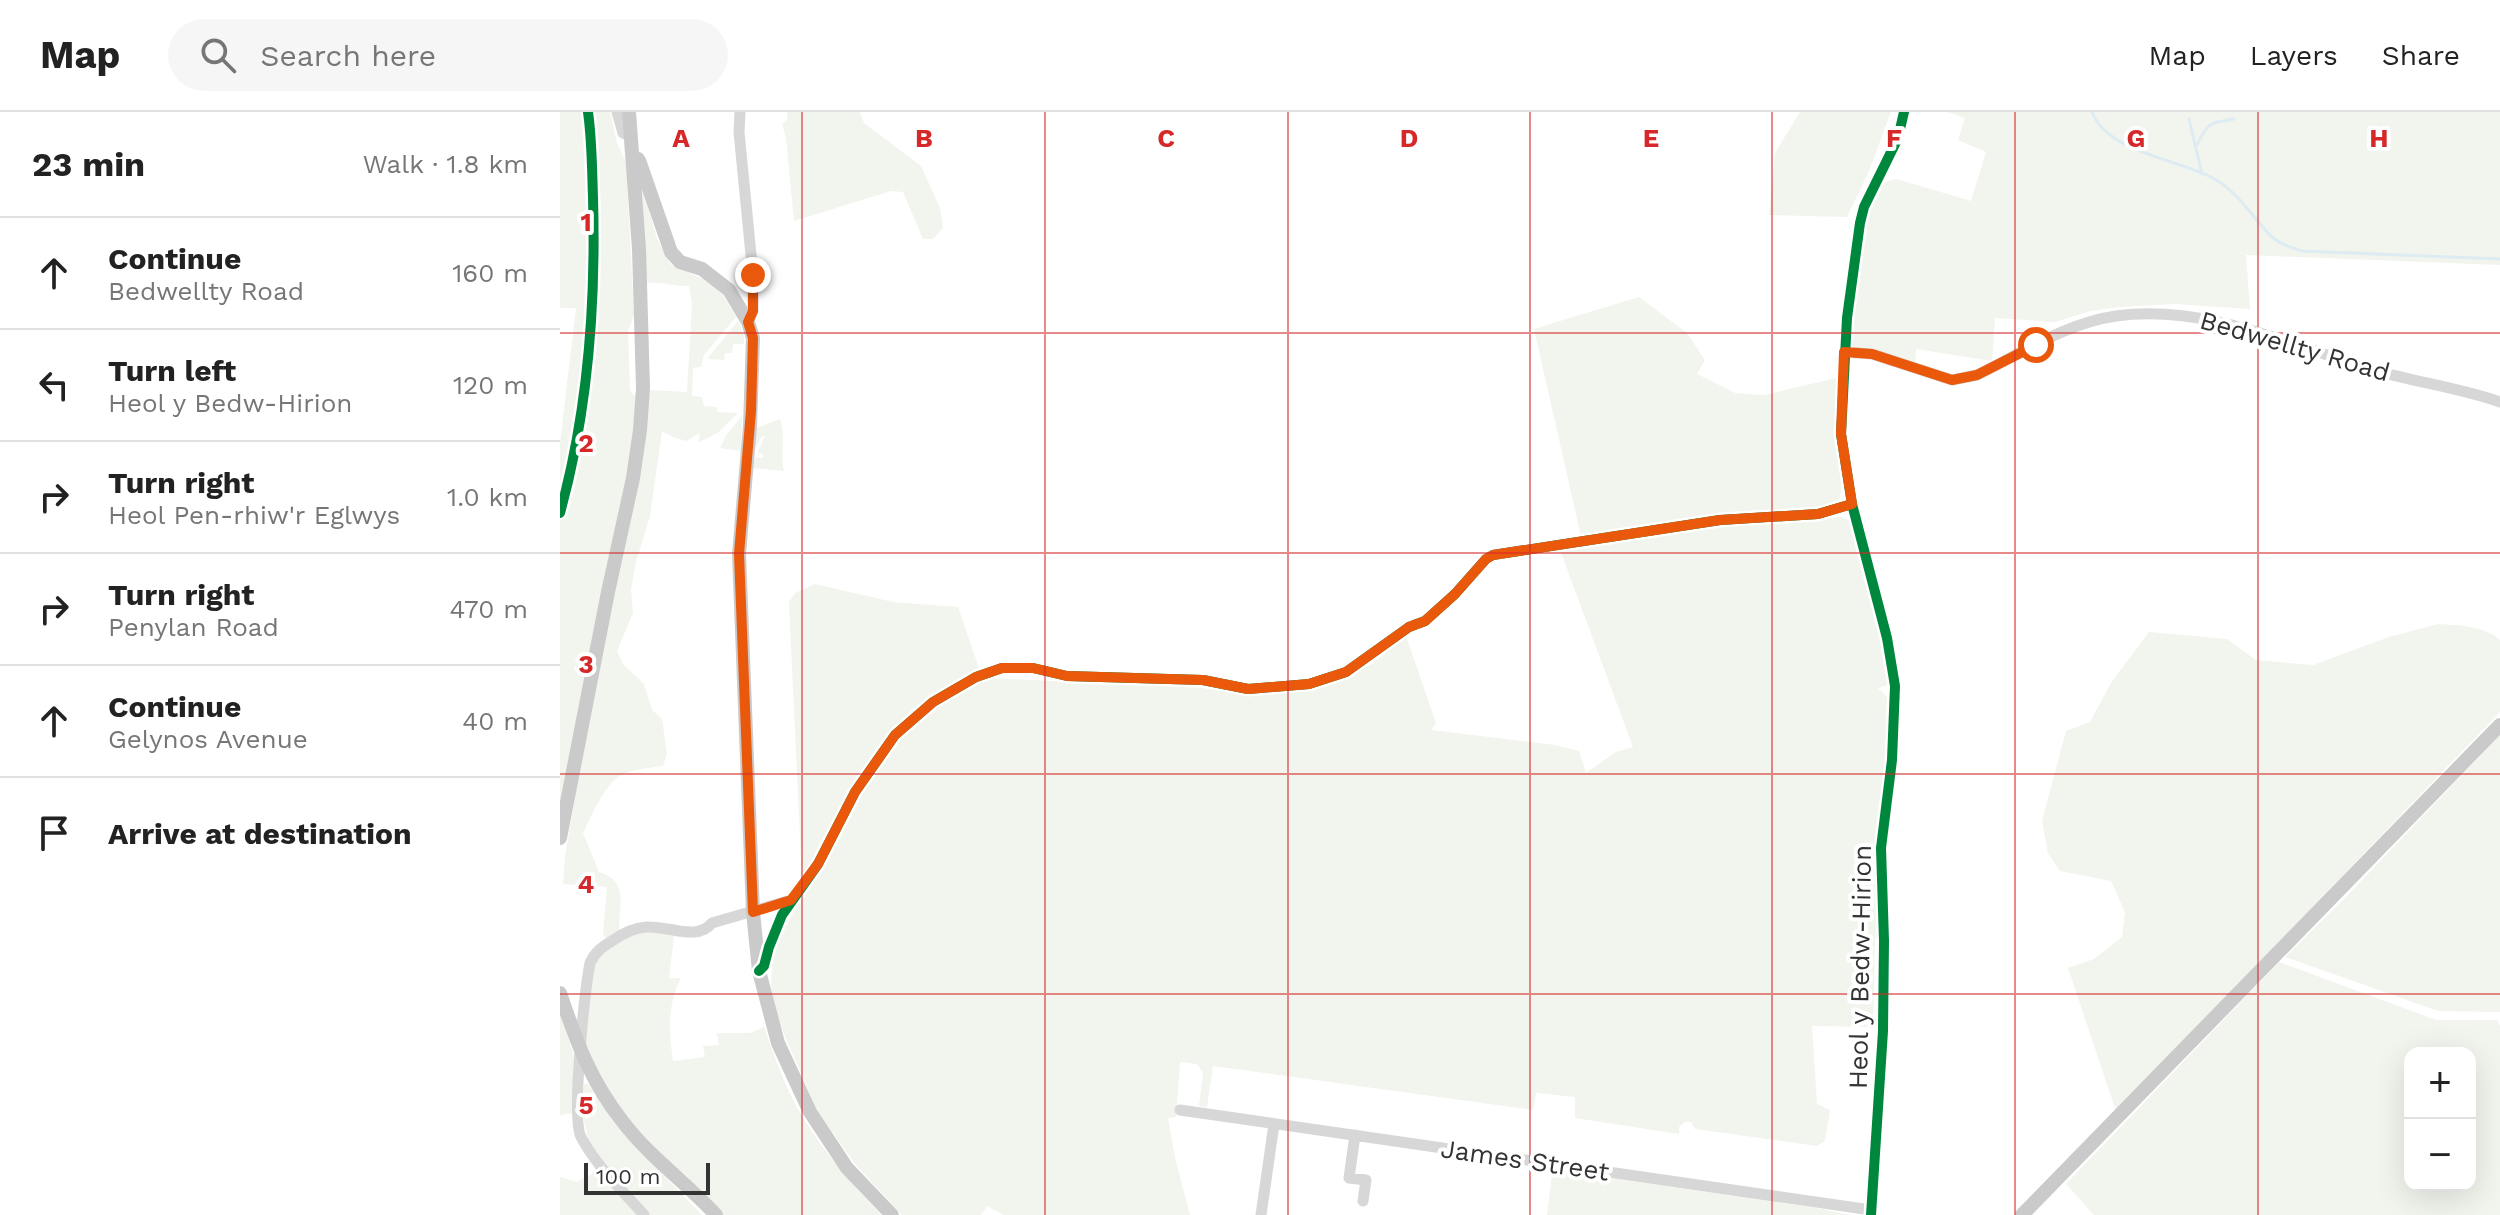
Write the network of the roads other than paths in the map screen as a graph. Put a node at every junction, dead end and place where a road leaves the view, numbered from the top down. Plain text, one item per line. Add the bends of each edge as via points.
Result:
1 (617, 112) edge
2 (629, 112) edge
3 (740, 112) edge
4 (1904, 112) edge
5 (631, 136) junction
6 (633, 159) junction
7 (748, 322) junction
8 (1844, 352) junction
9 (2500, 402) edge
10 (1852, 504) junction
11 (2500, 725) edge
12 (560, 838) edge
13 (791, 900) junction
14 (753, 912) junction
15 (759, 971) junction
16 (560, 993) edge
17 (581, 1055) junction
18 (1180, 1110) dead end
19 (1274, 1124) junction
20 (1355, 1135) junction
21 (1363, 1201) dead end
22 (1871, 1213) edge
23 (644, 1215) edge
24 (716, 1215) edge
25 (892, 1215) edge
26 (1261, 1215) edge
27 (2022, 1215) edge

1 - 5 street via 623,133
2 - 5 main road
3 - 7 street via 753,275
4 - 8 street, Heol y Bedw-Hirion via 1898,138 1864,207
5 - 6 main road
6 - 7 main road via 640,161 671,252 680,262 716,278
6 - 12 main road via 642,345 640,430
7 - 14 main road via 753,338 751,411 739,554
8 - 9 street, Bedwellty Road via 1872,354 1952,380 1965,379 2093,320 2176,313 2246,328 2372,370
8 - 10 street, Heol y Bedw-Hirion via 1841,434
10 - 13 street via 1818,514 1720,520 1493,555 1425,621 1346,672 1309,684 1248,689 1203,680 1067,676 1033,668 1002,668 976,677 933,702 895,735
10 - 22 street, Heol y Bedw-Hirion via 1895,686 1881,848 1883,1031
11 - 27 main road
13 - 14 street
13 - 15 street
14 - 15 main road
14 - 17 street via 699,932 634,929 601,948 588,972
15 - 25 main road via 778,1043 810,1112 847,1168
16 - 17 main road
17 - 23 street via 581,1137
17 - 24 main road via 624,1125
18 - 19 street, James Street
19 - 20 street, James Street
19 - 26 street
20 - 21 street via 1349,1178 1366,1180
20 - 22 street, James Street

